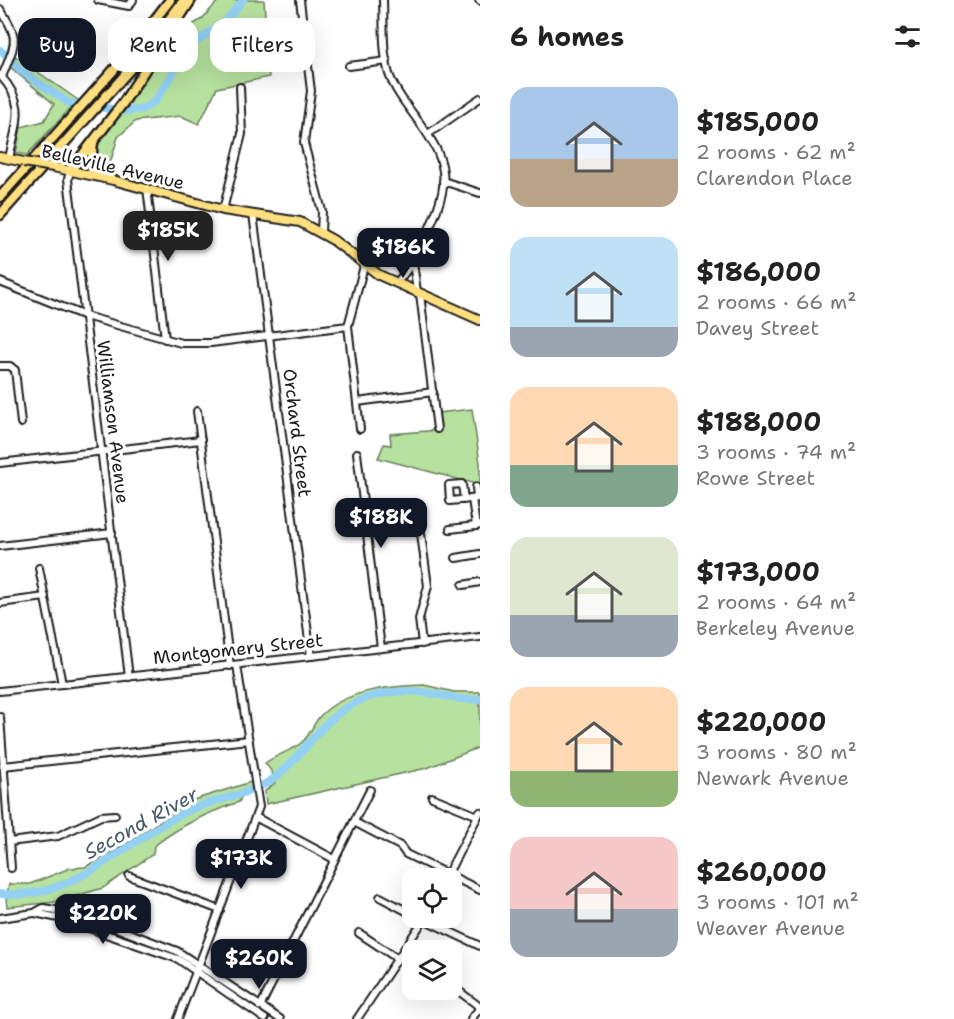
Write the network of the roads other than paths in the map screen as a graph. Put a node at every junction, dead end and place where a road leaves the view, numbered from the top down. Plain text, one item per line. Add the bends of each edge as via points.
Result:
1 (98, 0) edge
2 (133, 0) edge
3 (170, 0) edge
4 (184, 0) edge
5 (191, 0) edge
6 (300, 0) edge
7 (382, 0) edge
8 (123, 2) edge
9 (0, 9) edge
10 (387, 61) junction
11 (349, 66) dead end
12 (1, 76) edge
13 (240, 87) dead end
14 (480, 98) edge
15 (428, 134) junction
16 (93, 141) junction
17 (0, 157) edge
18 (9, 159) junction
19 (70, 171) junction
20 (103, 177) junction
21 (443, 181) junction
22 (147, 188) junction
23 (480, 193) edge
24 (0, 197) edge
25 (223, 210) junction
26 (253, 214) junction
27 (0, 215) edge
28 (321, 232) junction
29 (413, 262) junction
30 (364, 266) junction
31 (0, 282) edge
32 (398, 283) junction
33 (419, 293) junction
34 (85, 316) junction
35 (480, 320) edge
36 (348, 326) junction
37 (269, 336) junction
38 (165, 339) junction
39 (0, 366) edge
40 (433, 392) junction
41 (357, 402) junction
42 (198, 411) dead end
43 (21, 423) dead end
44 (360, 429) dead end
45 (437, 429) dead end
46 (201, 440) junction
47 (101, 452) junction
48 (357, 453) dead end
49 (0, 463) edge
50 (476, 487) dead end
51 (476, 498) edge
52 (464, 500) dead end
53 (365, 521) junction
54 (478, 525) edge
55 (450, 529) dead end
56 (112, 533) junction
57 (0, 546) edge
58 (480, 554) edge
59 (456, 558) dead end
60 (39, 568) dead end
61 (480, 582) edge
62 (462, 585) dead end
63 (45, 597) junction
64 (0, 603) edge
65 (480, 637) edge
66 (422, 644) junction
67 (381, 648) junction
68 (311, 656) junction
69 (234, 665) junction
70 (129, 677) junction
71 (62, 684) junction
72 (0, 691) edge
73 (0, 717) edge
74 (249, 740) junction
75 (3, 766) junction
76 (370, 790) dead end
77 (432, 797) dead end
78 (479, 814) edge
79 (115, 815) dead end
80 (257, 818) junction
81 (354, 822) junction
82 (9, 842) junction
83 (334, 859) junction
84 (11, 868) dead end
85 (431, 868) edge
86 (451, 868) edge
87 (129, 876) dead end
88 (462, 883) edge
89 (480, 890) edge
90 (380, 897) dead end
91 (402, 909) edge
92 (220, 910) junction
93 (0, 918) edge
94 (444, 928) edge
95 (360, 933) dead end
96 (480, 946) edge
97 (402, 952) edge
98 (398, 958) junction
99 (198, 969) junction
100 (462, 995) edge
101 (260, 1005) junction
102 (479, 1011) edge
103 (261, 1018) edge
104 (178, 1019) edge
105 (280, 1019) edge
106 (357, 1019) edge
107 (471, 1019) edge

1 - 8 street
2 - 8 street via 129,6
3 - 24 highway via 78,113
4 - 27 highway via 103,101
5 - 16 highway
6 - 28 street via 311,91 304,143 322,211
7 - 10 street
9 - 12 street via 15,36 14,50
10 - 11 street
10 - 15 street via 396,88
12 - 18 street via 16,95 19,108
13 - 25 street via 242,134
14 - 15 street
15 - 21 street via 441,160
16 - 19 highway
16 - 20 highway via 92,163
17 - 18 main road, Belleville Avenue
18 - 19 main road, Belleville Avenue, bridge
19 - 20 main road, Belleville Avenue
19 - 34 street, Williamson Avenue
20 - 22 main road, Belleville Avenue
21 - 23 street
21 - 29 street via 439,203
22 - 25 main road, Belleville Avenue
22 - 38 street
25 - 26 main road, Belleville Avenue
26 - 28 main road, Belleville Avenue via 288,219
26 - 37 street, Orchard Street
28 - 30 main road, Belleville Avenue
29 - 32 street
29 - 33 street
30 - 32 main road, Belleville Avenue
30 - 36 street
31 - 34 street
32 - 33 main road, Belleville Avenue
33 - 35 main road, Belleville Avenue
33 - 40 street
34 - 38 street
34 - 47 street, Williamson Avenue
36 - 37 street
36 - 41 street
37 - 38 street via 195,344
37 - 68 street, Orchard Street
39 - 43 street via 15,370
40 - 41 street
40 - 45 street
41 - 44 street
42 - 46 street
46 - 47 street
46 - 69 street
47 - 49 street
47 - 56 street, Williamson Avenue
48 - 53 street
50 - 51 street
51 - 52 street
51 - 54 street
53 - 66 street via 416,516 428,586 419,619
53 - 67 street
54 - 55 street
56 - 57 street
56 - 70 street, Williamson Avenue
58 - 59 street
60 - 63 street
61 - 62 street
63 - 64 street
63 - 71 street
65 - 66 street, Montgomery Street
66 - 67 street, Montgomery Street
67 - 68 street, Montgomery Street
68 - 69 street, Montgomery Street
69 - 70 street, Montgomery Street
69 - 74 street
70 - 71 street, Montgomery Street
71 - 72 street, Montgomery Street
73 - 75 street
74 - 75 street
74 - 80 street via 259,807
75 - 82 street
76 - 81 street
77 - 78 street
78 - 86 street
79 - 82 street via 103,815 58,836
80 - 83 street
80 - 92 street
81 - 83 street
81 - 85 street
82 - 84 street
83 - 101 street
87 - 92 street
88 - 89 street
90 - 91 street
92 - 99 street
93 - 99 street via 34,913 63,919
94 - 96 street
95 - 98 street
97 - 98 street
98 - 106 street
99 - 101 street
99 - 103 street
99 - 104 street
100 - 102 street
101 - 103 street
101 - 105 street
102 - 107 street

